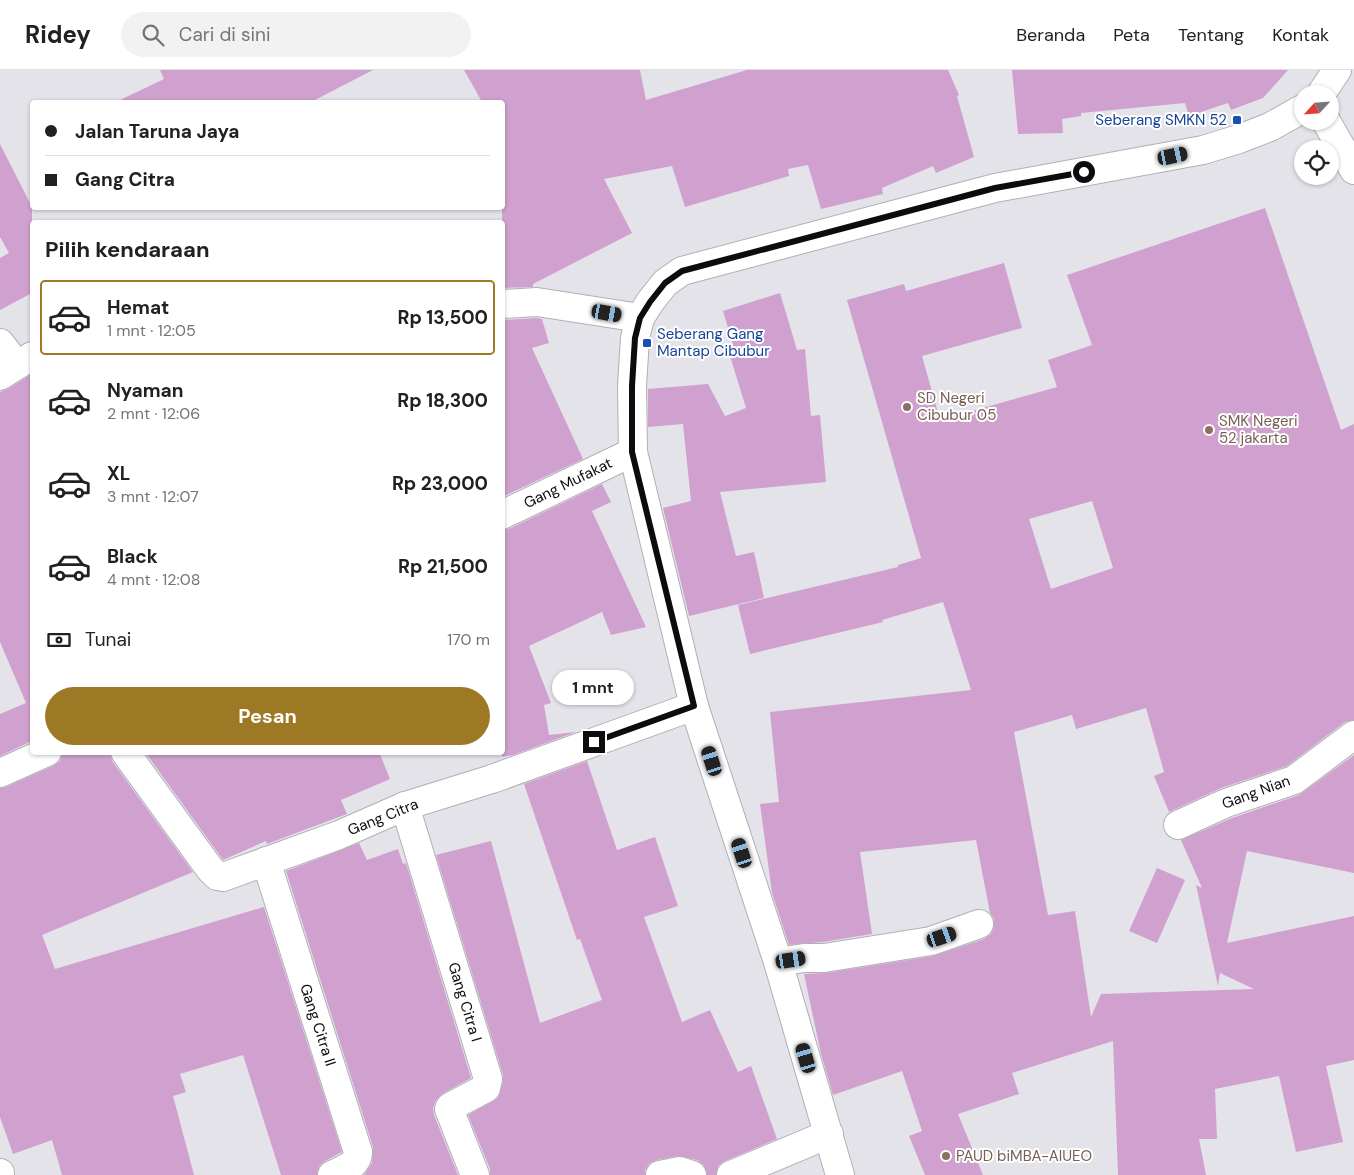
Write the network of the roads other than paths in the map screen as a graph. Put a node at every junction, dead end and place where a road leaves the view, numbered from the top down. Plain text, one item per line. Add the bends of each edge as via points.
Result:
1 (1337, 70) edge
2 (1327, 85) edge
3 (1294, 114) edge
4 (1331, 130) edge
5 (1354, 170) edge
6 (505, 304) edge
7 (640, 318) junction
8 (0, 344) edge
9 (16, 366) edge
10 (632, 452) junction
11 (505, 514) edge
12 (694, 706) junction
13 (1354, 735) edge
14 (40, 755) edge
15 (127, 755) edge
16 (0, 773) edge
17 (405, 806) junction
18 (1178, 825) dead end
19 (266, 861) junction
20 (979, 924) dead end
21 (778, 962) junction
22 (829, 1134) junction
23 (332, 1175) edge
24 (476, 1175) edge
25 (660, 1175) edge
26 (692, 1175) edge
27 (731, 1175) edge
28 (840, 1175) edge

1 - 2 street
3 - 7 street via 1270,127 1202,150 995,188 682,271 665,283
4 - 5 street
6 - 7 street via 537,302
7 - 10 street via 633,346
8 - 9 street
10 - 11 street, Gang Mufakat
10 - 12 street
12 - 17 street, Gang Citra via 492,779
12 - 21 street
13 - 18 street, Gang Nian via 1294,780 1226,803
14 - 16 street
15 - 19 street, Gang Citra via 217,876 228,876
17 - 19 street, Gang Citra via 338,836
17 - 24 street, Gang Citra I via 488,1079 486,1088 449,1109
19 - 23 street, Gang Citra II via 358,1152 354,1164
20 - 21 street via 931,941
21 - 22 street
22 - 27 street
22 - 28 street
25 - 26 street via 680,1171

